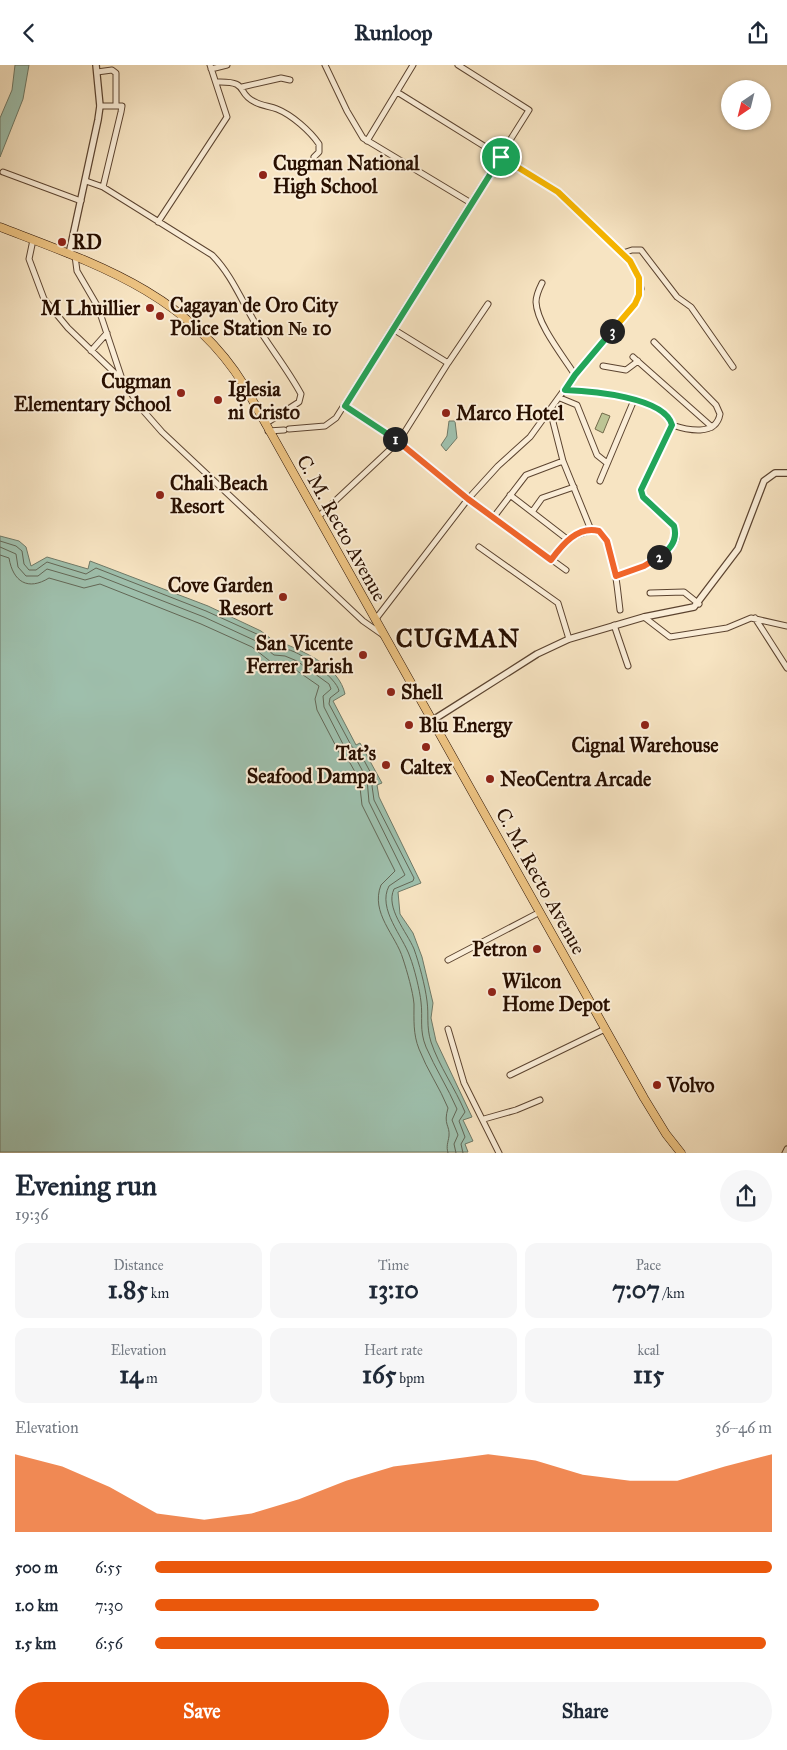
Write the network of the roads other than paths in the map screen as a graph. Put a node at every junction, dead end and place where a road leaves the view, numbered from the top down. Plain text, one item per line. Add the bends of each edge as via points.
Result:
1 (227, 65) edge
2 (325, 65) edge
3 (413, 65) edge
4 (458, 65) edge
5 (211, 67) edge
6 (97, 68) edge
7 (290, 80) dead end
8 (216, 82) junction
9 (242, 87) junction
10 (397, 92) junction
11 (100, 105) junction
12 (116, 106) junction
13 (367, 141) junction
14 (314, 157) dead end
15 (501, 157) junction
16 (2, 172) dead end
17 (86, 181) junction
18 (103, 187) junction
19 (81, 201) junction
20 (471, 203) junction
21 (158, 222) junction
22 (0, 227) edge
23 (33, 240) junction
24 (623, 253) junction
25 (72, 255) junction
26 (542, 283) dead end
27 (488, 304) dead end
28 (393, 329) junction
29 (107, 333) junction
30 (654, 342) dead end
31 (91, 351) junction
32 (448, 363) junction
33 (603, 366) dead end
34 (733, 367) dead end
35 (575, 375) junction
36 (122, 379) junction
37 (565, 390) junction
38 (560, 397) junction
39 (634, 400) junction
40 (345, 406) junction
41 (550, 410) junction
42 (672, 425) junction
43 (267, 427) junction
44 (712, 427) junction
45 (399, 441) junction
46 (564, 461) junction
47 (607, 463) junction
48 (787, 473) edge
49 (600, 481) dead end
50 (574, 487) junction
51 (510, 495) junction
52 (468, 499) junction
53 (532, 512) junction
54 (318, 517) junction
55 (493, 518) junction
56 (591, 530) junction
57 (567, 539) junction
58 (479, 547) dead end
59 (551, 560) junction
60 (566, 570) dead end
61 (616, 576) junction
62 (650, 593) dead end
63 (699, 603) junction
64 (620, 610) dead end
65 (644, 617) junction
66 (755, 618) junction
67 (375, 620) junction
68 (614, 625) junction
69 (787, 626) edge
70 (384, 637) junction
71 (570, 639) junction
72 (628, 666) dead end
73 (787, 668) edge
74 (433, 720) junction
75 (540, 912) junction
76 (448, 960) dead end
77 (448, 1029) dead end
78 (605, 1029) junction
79 (510, 1075) dead end
80 (540, 1100) dead end
81 (484, 1119) junction
82 (787, 1149) edge
83 (499, 1153) edge
84 (681, 1153) edge
85 (785, 1153) edge

1 - 5 street
2 - 13 street via 347,111
3 - 10 street
4 - 15 street via 529,110
5 - 8 street
6 - 11 street
6 - 12 street via 115,72
7 - 9 street via 281,78
8 - 9 street
8 - 21 street via 227,117
9 - 14 street via 252,101 281,111 305,129 319,144 319,152
10 - 13 street
10 - 15 street
11 - 12 street
11 - 17 street
12 - 18 street via 122,106
13 - 20 street
15 - 20 street
15 - 24 street via 558,192
16 - 19 street
17 - 18 street
17 - 19 street
18 - 21 street
19 - 25 street
20 - 28 street
21 - 43 street via 218,261 225,269 258,327 291,375 301,394 299,402
22 - 23 highway, C. M. Recto Avenue
23 - 25 highway, C. M. Recto Avenue
23 - 31 street via 29,259 50,308
24 - 34 street via 641,250 677,297 690,307
24 - 35 street via 639,278 639,295
25 - 29 street
25 - 43 highway, C. M. Recto Avenue via 141,286 190,321 229,363
26 - 35 street via 536,296 542,323
27 - 32 street
28 - 32 street
28 - 40 street
29 - 31 street
29 - 36 street
30 - 44 street via 716,405 720,414
31 - 36 street
32 - 45 street
33 - 44 street via 626,371 635,359
35 - 37 street
36 - 70 street via 162,432
37 - 38 street
37 - 39 street
38 - 41 street
38 - 47 street via 577,405 597,455
39 - 42 street via 667,413
39 - 47 street
40 - 43 street via 329,425 286,429
40 - 45 street
41 - 46 street
41 - 52 street via 522,445
42 - 44 street via 690,431
42 - 61 street via 641,490 643,497 674,526 674,541 656,559
43 - 54 highway, C. M. Recto Avenue
45 - 52 street
45 - 54 street
46 - 50 street
46 - 51 street via 526,475
47 - 49 street
48 - 63 street via 775,473 764,481 738,549
50 - 53 street via 542,498
50 - 56 street
51 - 53 street
51 - 55 street
52 - 55 street
52 - 67 street
53 - 57 street
54 - 67 highway, C. M. Recto Avenue
55 - 59 street
56 - 57 street
56 - 61 street via 599,531 607,541
57 - 59 street
58 - 71 street via 558,603
59 - 60 street
61 - 64 street
62 - 63 street via 684,592
63 - 65 street via 689,610
65 - 66 street via 670,637 727,628
65 - 68 street
66 - 69 street
66 - 73 street
67 - 70 highway, C. M. Recto Avenue
68 - 71 street
68 - 72 street
70 - 74 highway, C. M. Recto Avenue
71 - 74 street via 536,654
74 - 75 highway, C. M. Recto Avenue
75 - 76 street
75 - 78 highway, C. M. Recto Avenue
77 - 81 street via 464,1083
78 - 79 street
78 - 84 highway, C. M. Recto Avenue via 658,1122
80 - 81 street
81 - 83 street
82 - 85 street

